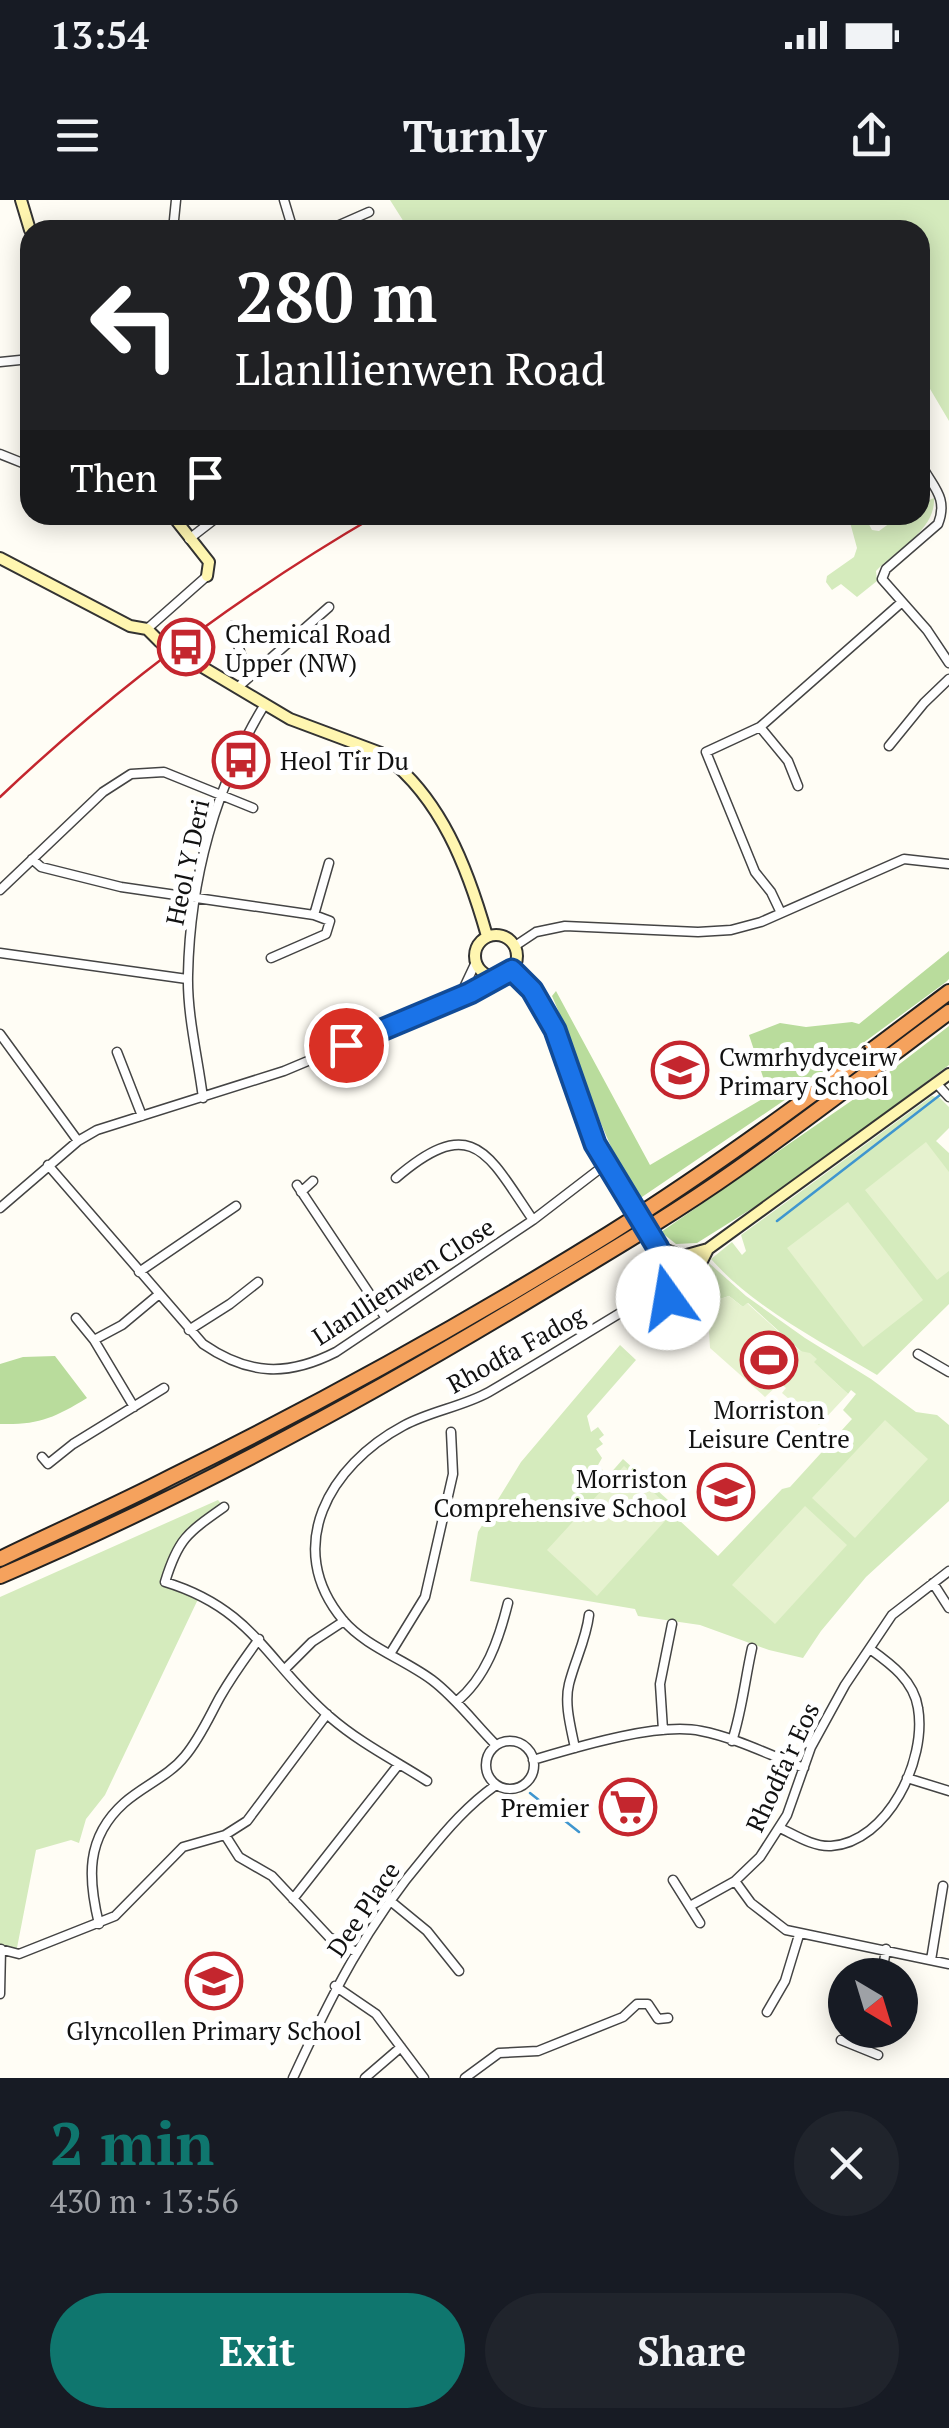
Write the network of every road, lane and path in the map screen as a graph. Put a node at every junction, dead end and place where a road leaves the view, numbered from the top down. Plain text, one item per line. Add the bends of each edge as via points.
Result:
1 (369, 212) dead end
2 (351, 220) edge
3 (930, 478) edge
4 (180, 525) edge
5 (207, 525) edge
6 (190, 538) junction
7 (0, 558) edge
8 (207, 576) joint
9 (902, 602) junction
10 (329, 607) dead end
11 (232, 626) dead end
12 (146, 629) junction
13 (949, 663) edge
14 (248, 677) junction
15 (949, 679) edge
16 (237, 688) junction
17 (265, 704) junction
18 (760, 726) junction
19 (888, 746) dead end
20 (798, 786) dead end
21 (222, 793) junction
22 (253, 808) dead end
23 (32, 859) junction
24 (329, 863) dead end
25 (949, 864) edge
26 (0, 890) edge
27 (194, 898) junction
28 (781, 914) junction
29 (314, 915) junction
30 (487, 936) junction
31 (515, 946) junction
32 (0, 953) edge
33 (271, 958) dead end
34 (476, 962) junction
35 (512, 970) junction
36 (496, 977) junction
37 (188, 979) junction
38 (949, 992) edge
39 (460, 996) junction
40 (949, 1012) edge
41 (0, 1034) edge
42 (118, 1052) dead end
43 (949, 1074) edge
44 (937, 1084) junction
45 (949, 1097) edge
46 (202, 1098) junction
47 (142, 1116) junction
48 (78, 1141) junction
49 (606, 1164) junction
50 (48, 1166) junction
51 (396, 1179) dead end
52 (314, 1182) dead end
53 (236, 1206) dead end
54 (0, 1208) edge
55 (533, 1220) junction
56 (658, 1248) junction
57 (708, 1249) junction
58 (681, 1256) junction
59 (658, 1268) junction
60 (698, 1269) junction
61 (139, 1272) junction
62 (258, 1282) dead end
63 (659, 1290) junction
64 (158, 1295) junction
65 (76, 1318) dead end
66 (385, 1318) junction
67 (188, 1330) junction
68 (94, 1340) junction
69 (918, 1354) dead end
70 (949, 1372) edge
71 (164, 1388) dead end
72 (134, 1407) junction
73 (450, 1432) dead end
74 (42, 1457) dead end
75 (224, 1507) dead end
76 (41, 1538) junction
77 (0, 1547) edge
78 (0, 1558) edge
79 (949, 1571) edge
80 (4, 1576) edge
81 (153, 1581) dead end
82 (165, 1582) junction
83 (933, 1583) junction
84 (508, 1603) dead end
85 (949, 1608) edge
86 (589, 1615) dead end
87 (344, 1621) junction
88 (672, 1624) dead end
89 (259, 1638) junction
90 (752, 1648) dead end
91 (870, 1649) junction
92 (390, 1654) junction
93 (286, 1668) junction
94 (456, 1702) junction
95 (326, 1714) junction
96 (663, 1730) junction
97 (732, 1740) junction
98 (496, 1746) junction
99 (575, 1748) junction
100 (534, 1760) junction
101 (399, 1764) junction
102 (804, 1768) junction
103 (908, 1778) junction
104 (426, 1781) dead end
105 (496, 1785) junction
106 (949, 1791) edge
107 (780, 1828) junction
108 (225, 1834) junction
109 (673, 1880) dead end
110 (735, 1881) junction
111 (943, 1886) dead end
112 (293, 1899) junction
113 (388, 1899) junction
114 (690, 1906) junction
115 (99, 1924) junction
116 (700, 1924) dead end
117 (799, 1934) junction
118 (0, 1949) edge
119 (886, 1949) junction
120 (356, 1952) junction
121 (885, 1958) edge
122 (931, 1960) junction
123 (949, 1964) edge
124 (459, 1971) dead end
125 (335, 1986) junction
126 (0, 1994) edge
127 (768, 2012) dead end
128 (668, 2018) dead end
129 (401, 2047) junction
130 (862, 2048) edge
131 (878, 2054) dead end
132 (293, 2078) edge
133 (364, 2078) edge
134 (424, 2078) edge
135 (464, 2078) edge

1 - 2 street
3 - 9 street via 943,499 938,524 882,574
4 - 6 street
5 - 6 street
6 - 8 street via 209,562
7 - 12 street
8 - 12 street
9 - 13 street
9 - 18 street
10 - 14 street
11 - 14 street
12 - 16 street, bridge
14 - 16 street
15 - 19 street
16 - 17 street
17 - 21 street, Heol Y Deri
17 - 30 street via 381,754 405,773 456,845
18 - 20 street
18 - 28 street via 706,752 755,872
21 - 22 street
21 - 23 street via 164,772 131,774
21 - 27 street, Heol Y Deri
23 - 26 street
23 - 27 street via 121,888
24 - 29 street
25 - 28 street via 904,859
27 - 29 street
27 - 37 street, Heol Y Deri
28 - 31 street via 731,930 564,926 536,932
29 - 33 street via 330,921 326,934
30 - 31 street via 503,935
30 - 34 street via 479,942
31 - 35 street
32 - 37 street
34 - 36 street
34 - 39 street
35 - 36 street
35 - 49 street via 555,1030
36 - 39 street
37 - 46 street, Heol Y Deri
38 - 76 highway via 611,1233 323,1399
39 - 46 street via 284,1071
40 - 80 highway via 734,1171 496,1320 337,1411
41 - 48 street
42 - 47 street
43 - 44 street
44 - 45 street
44 - 57 street
46 - 47 street
47 - 48 street
48 - 50 street
49 - 55 street, Llanllienwen Close
49 - 56 street, bridge
50 - 54 street
50 - 61 street, Llanllienwen Close
51 - 55 street via 437,1148 470,1146 490,1157
52 - 66 street via 299,1188
53 - 61 street
55 - 66 street, Llanllienwen Close
56 - 58 street
56 - 59 street
57 - 58 street
57 - 60 street
58 - 59 street
58 - 60 street
59 - 63 street
60 - 63 street via 699,1284 686,1298
61 - 64 street, Llanllienwen Close
62 - 67 street via 232,1306
63 - 87 street, Rhodfa Fadog via 484,1394 401,1426 345,1472 320,1516 315,1555
64 - 67 street, Llanllienwen Close
64 - 68 street
65 - 68 street
66 - 67 street, Llanllienwen Close via 309,1366 282,1369 234,1364
68 - 72 street
69 - 70 street
71 - 72 street
72 - 74 street via 48,1464
73 - 92 street via 453,1474 425,1597
75 - 82 street via 190,1530
76 - 77 highway
76 - 78 highway
79 - 83 street, Rhodfa'r Eos
81 - 82 street
82 - 89 street via 200,1595
83 - 85 street
83 - 91 street, Rhodfa'r Eos via 892,1616
84 - 94 street via 483,1670
86 - 99 street via 568,1686
87 - 92 street, Rhodfa Fadog
87 - 93 street
88 - 96 street via 660,1684
89 - 93 street
89 - 115 street via 182,1760 121,1805 102,1833 90,1880
90 - 97 street
91 - 102 street, Rhodfa'r Eos via 827,1713
91 - 103 street via 892,1664 918,1708
92 - 94 street, Rhodfa Fadog
93 - 95 street
94 - 98 street, Rhodfa Fadog
95 - 101 street
95 - 108 street via 247,1822
96 - 97 street via 699,1730
96 - 99 street
97 - 102 street
98 - 100 street, Rhodfa Fadog via 522,1744
98 - 105 street via 486,1769
99 - 100 street
100 - 105 street via 531,1777 520,1787
101 - 104 street
101 - 112 street
102 - 107 street, Rhodfa'r Eos
103 - 106 street
103 - 107 street via 885,1818 856,1841 827,1846
105 - 113 street, Dee Place via 468,1804
107 - 110 street, Rhodfa'r Eos
108 - 112 street via 239,1857 272,1876
108 - 115 street via 183,1847 132,1902
109 - 114 street
110 - 114 street, Rhodfa'r Eos
110 - 117 street via 768,1919
111 - 122 street
112 - 120 street via 328,1937
113 - 120 street, Dee Place
113 - 124 street via 427,1931
114 - 116 street
115 - 118 street via 19,1954
117 - 119 street
117 - 127 street
118 - 126 street
119 - 121 street
119 - 122 street
120 - 125 street, Dee Place
122 - 123 street
125 - 129 street via 376,2014
125 - 132 street, Dee Place
128 - 135 street via 658,2019 648,2004 637,2004 623,2017 538,2050 499,2054
129 - 133 street
129 - 134 street
130 - 131 street

